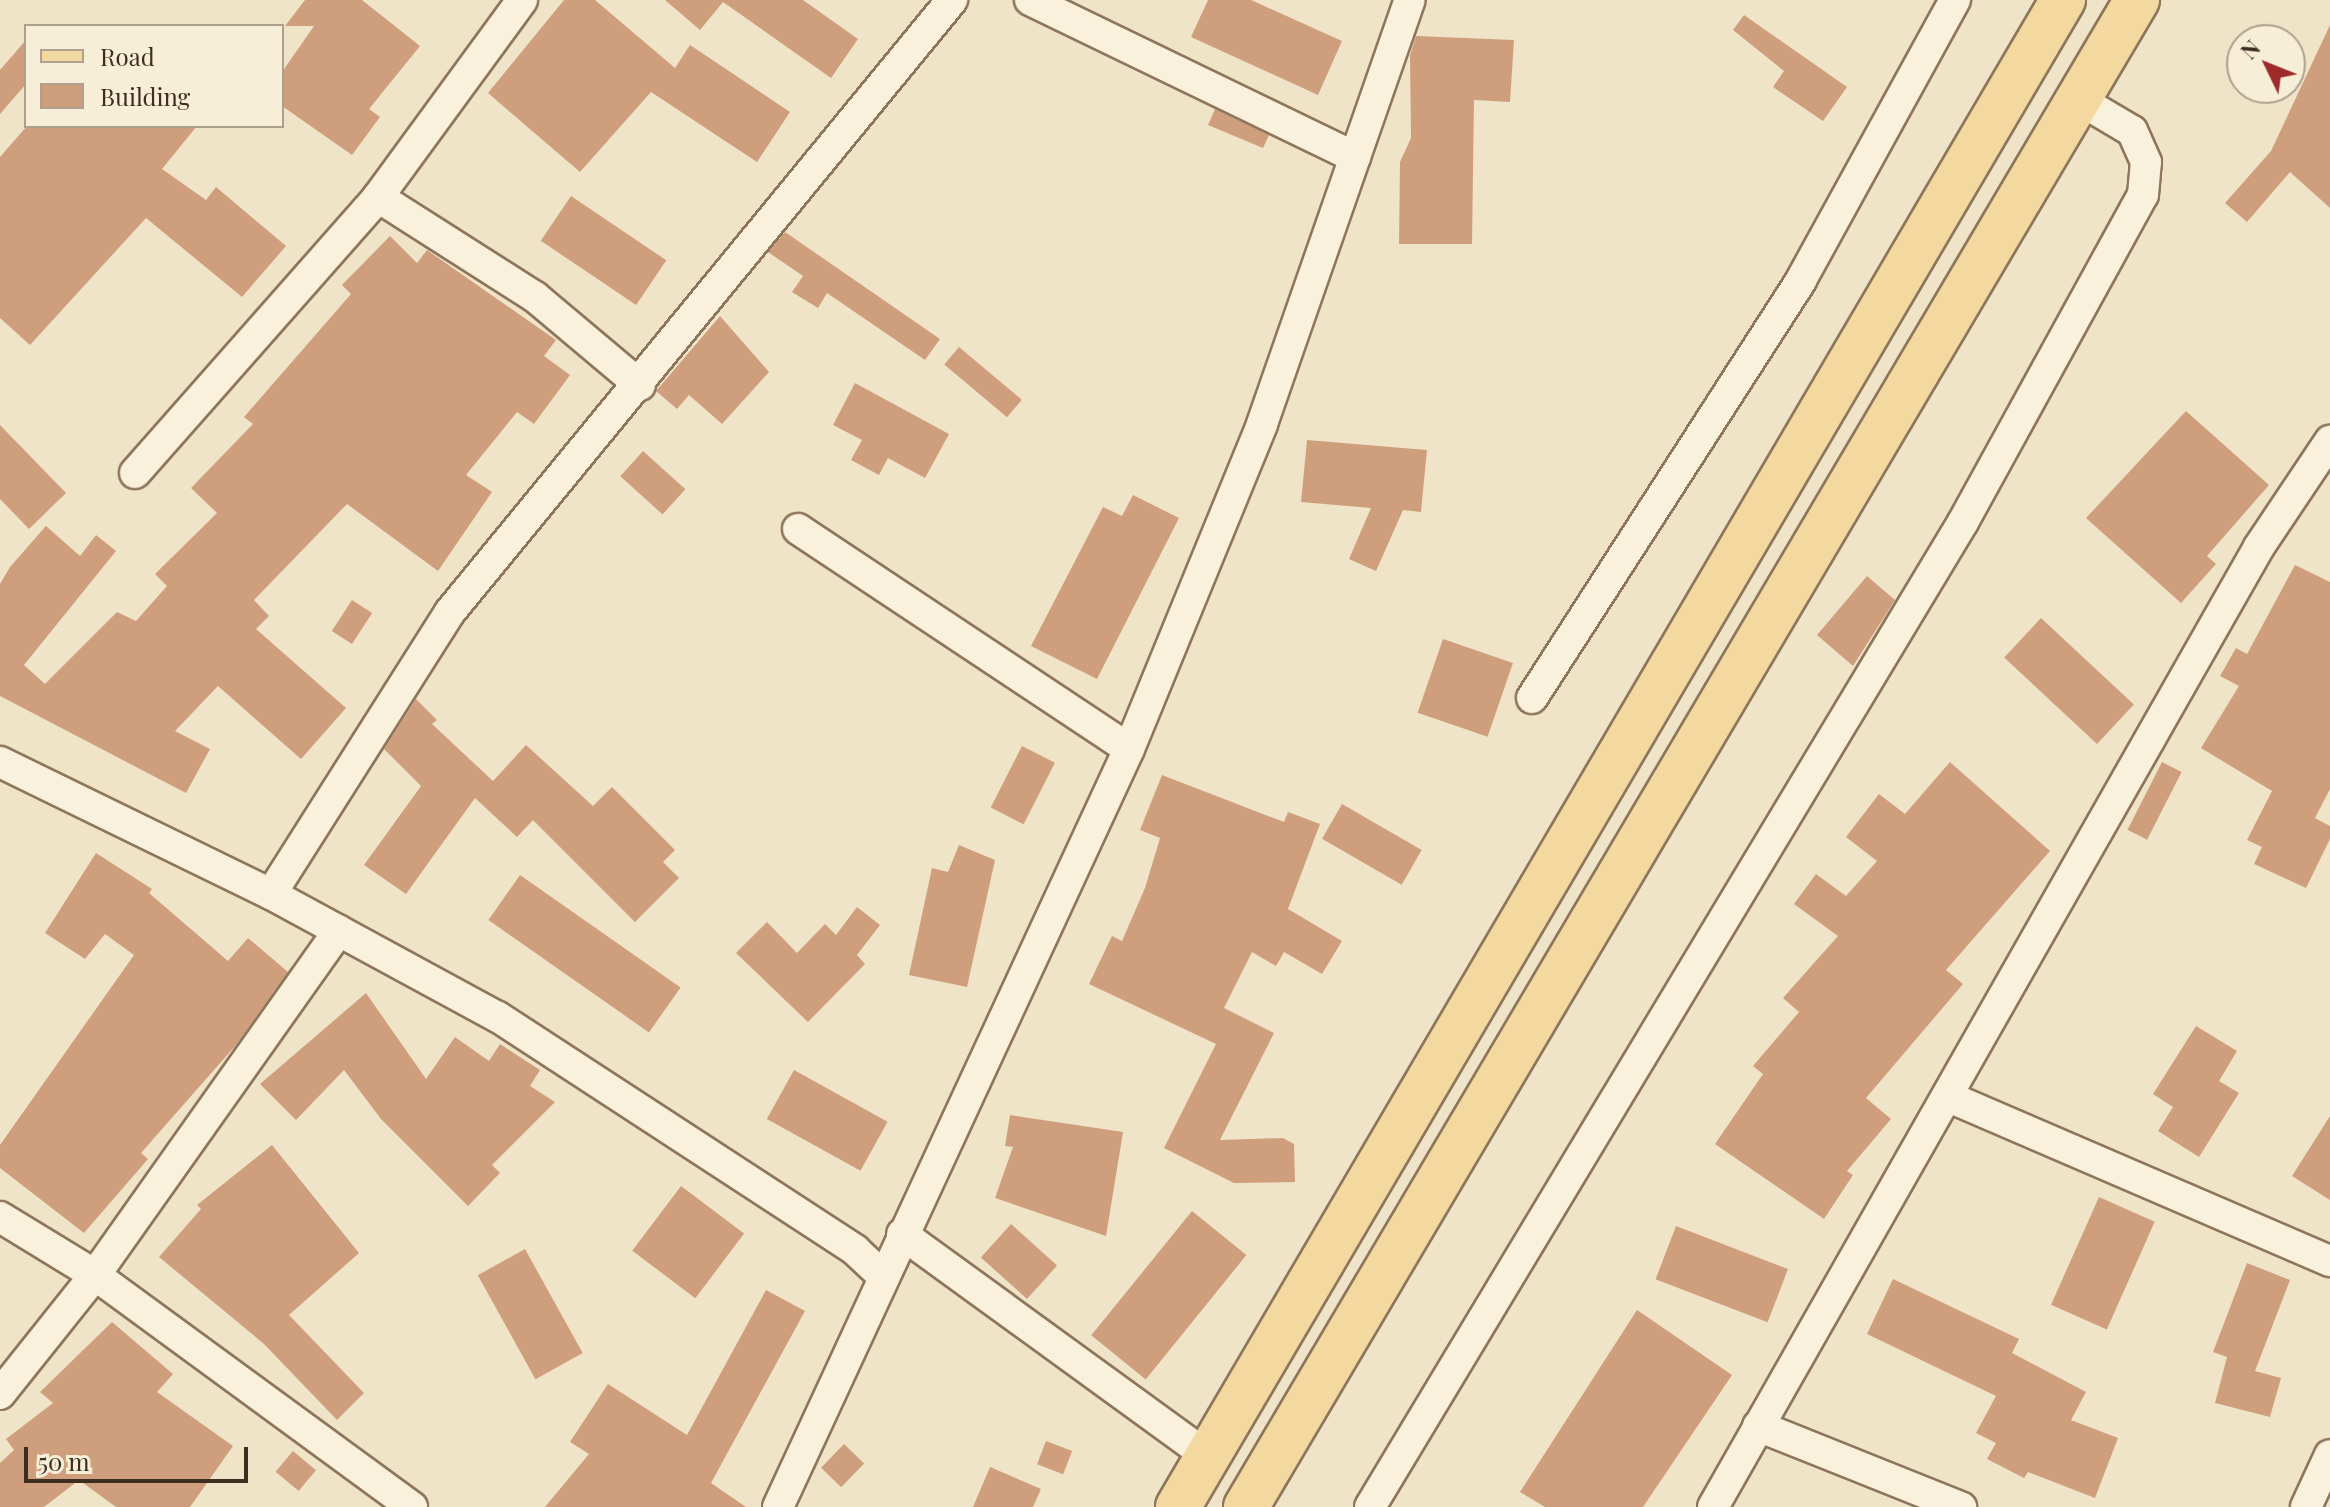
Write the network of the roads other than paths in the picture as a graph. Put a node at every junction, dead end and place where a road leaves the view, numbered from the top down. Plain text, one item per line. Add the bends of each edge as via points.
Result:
1 (522, 0) edge
2 (952, 0) edge
3 (1030, 0) edge
4 (1410, 0) edge
5 (1955, 0) edge
6 (2063, 0) edge
7 (2137, 0) edge
8 (2078, 99) junction
9 (1355, 157) junction
10 (378, 197) junction
11 (640, 385) junction
12 (2330, 441) edge
13 (135, 473) dead end
14 (798, 529) dead end
15 (1532, 698) dead end
16 (1129, 749) junction
17 (0, 762) edge
18 (271, 894) junction
19 (339, 931) junction
20 (1951, 1098) junction
21 (0, 1217) edge
22 (902, 1234) junction
23 (2330, 1261) edge
24 (95, 1275) junction
25 (883, 1276) junction
26 (0, 1394) edge
27 (1758, 1426) junction
28 (2330, 1455) edge
29 (1209, 1457) junction
30 (412, 1507) edge
31 (778, 1507) edge
32 (1178, 1507) edge
33 (1246, 1507) edge
34 (1370, 1507) edge
35 (1713, 1507) edge
36 (1961, 1507) edge
37 (2306, 1507) edge

1 - 10 street
2 - 11 street
3 - 9 street
4 - 9 street
5 - 15 street via 1793,292
6 - 29 main road
7 - 8 main road
8 - 33 main road
8 - 34 street via 2132,131 2146,162 2143,195 1963,522
9 - 16 street via 1262,424
10 - 11 street via 535,297
10 - 13 street
11 - 18 street via 450,612
12 - 20 street via 2259,547
14 - 16 street
16 - 22 street
17 - 18 street
18 - 19 street
19 - 24 street
19 - 25 street via 498,1017 855,1250
20 - 23 street
20 - 27 street
21 - 24 street
22 - 25 street
22 - 29 street
24 - 26 street
24 - 30 street
25 - 31 street
27 - 35 street
27 - 36 street
28 - 37 street
29 - 32 main road

